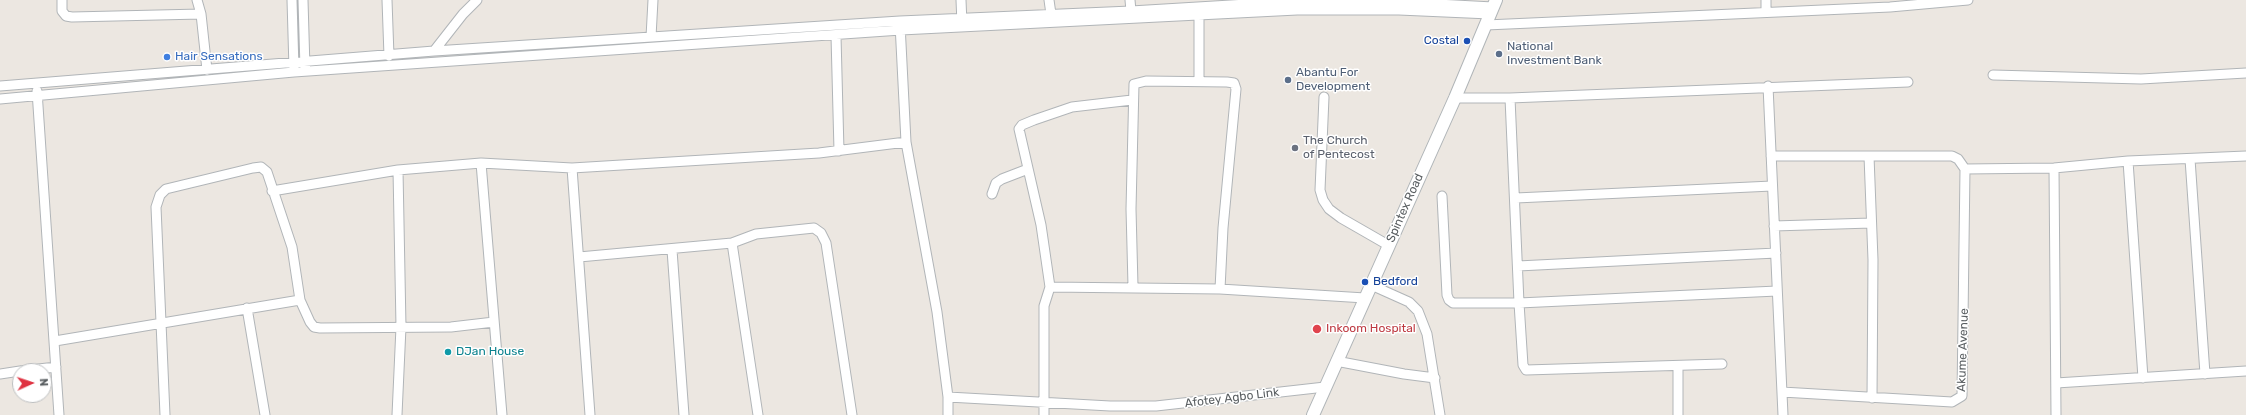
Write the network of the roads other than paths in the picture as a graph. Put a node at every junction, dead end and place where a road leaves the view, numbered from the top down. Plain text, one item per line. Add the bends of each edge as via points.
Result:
1 (62, 0) edge
2 (197, 0) edge
3 (292, 0) edge
4 (302, 0) edge
5 (387, 0) edge
6 (477, 0) edge
7 (653, 0) edge
8 (961, 0) edge
9 (1049, 0) edge
10 (1130, 0) edge
11 (1297, 0) edge
12 (1766, 0) edge
13 (1968, 0) edge
14 (1349, 1) edge
15 (1214, 3) edge
16 (1131, 11) junction
17 (1766, 11) junction
18 (1491, 12) edge
19 (201, 14) junction
20 (1051, 14) junction
21 (1199, 14) junction
22 (962, 23) junction
23 (900, 26) junction
24 (836, 36) junction
25 (651, 37) junction
26 (434, 52) junction
27 (389, 56) junction
28 (305, 67) junction
29 (294, 68) junction
30 (207, 70) junction
31 (2246, 73) edge
32 (1993, 75) dead end
33 (1199, 81) junction
34 (1908, 82) dead end
35 (36, 83) junction
36 (0, 86) edge
37 (1768, 86) junction
38 (37, 96) junction
39 (1324, 97) dead end
40 (1455, 98) junction
41 (1510, 98) junction
42 (0, 99) edge
43 (1132, 100) junction
44 (906, 142) junction
45 (839, 151) junction
46 (1771, 156) junction
47 (1869, 156) junction
48 (2246, 156) edge
49 (2190, 159) junction
50 (2128, 161) junction
51 (481, 163) junction
52 (572, 168) junction
53 (2054, 168) junction
54 (1028, 169) junction
55 (1965, 169) junction
56 (398, 170) junction
57 (1772, 186) junction
58 (272, 191) junction
59 (992, 194) dead end
60 (1442, 196) dead end
61 (1516, 198) junction
62 (1871, 223) junction
63 (1774, 226) junction
64 (732, 243) junction
65 (1388, 245) junction
66 (672, 250) junction
67 (1776, 253) junction
68 (579, 257) junction
69 (1518, 266) junction
70 (1371, 285) junction
71 (1133, 286) junction
72 (1050, 287) junction
73 (1220, 289) junction
74 (1777, 291) junction
75 (1365, 298) junction
76 (300, 300) junction
77 (1519, 303) junction
78 (247, 308) junction
79 (494, 322) junction
80 (161, 323) junction
81 (401, 327) junction
82 (55, 341) junction
83 (1336, 361) junction
84 (1722, 364) dead end
85 (56, 366) junction
86 (1678, 366) junction
87 (52, 367) edge
88 (2246, 371) edge
89 (12, 372) edge
90 (0, 374) edge
91 (2205, 374) junction
92 (1435, 378) junction
93 (2143, 378) junction
94 (2056, 383) junction
95 (1325, 387) junction
96 (1782, 392) junction
97 (948, 397) junction
98 (1872, 398) junction
99 (1044, 403) junction
100 (56, 414) edge
101 (165, 415) edge
102 (265, 415) edge
103 (397, 415) edge
104 (502, 415) edge
105 (590, 415) edge
106 (684, 415) edge
107 (758, 415) edge
108 (852, 415) edge
109 (948, 415) edge
110 (1044, 415) edge
111 (1313, 415) edge
112 (1440, 415) edge
113 (1678, 415) edge
114 (1783, 415) edge
115 (2056, 415) edge

1 - 19 street via 62,11 66,16 72,17
2 - 19 street
3 - 29 street
4 - 28 street
5 - 27 street
6 - 26 street
7 - 25 street
8 - 22 street
9 - 20 street
10 - 16 street
11 - 14 street
11 - 15 street
12 - 17 street
13 - 17 street
14 - 18 street
15 - 16 street
16 - 20 street
17 - 18 street
18 - 21 street via 1342,10
18 - 40 main road, Spintex Road
19 - 30 street
20 - 22 street
21 - 22 street
21 - 33 street
22 - 23 street
23 - 24 street
23 - 25 street
23 - 44 street
24 - 28 street
24 - 45 street
25 - 26 street
26 - 27 street
27 - 28 street
28 - 29 street
29 - 30 street
29 - 38 street
30 - 35 street
31 - 32 street via 2141,79
33 - 43 street via 1137,82 1132,87
33 - 73 street via 1232,82 1235,85
34 - 37 street
35 - 36 street
35 - 38 street
37 - 41 street
37 - 46 street
38 - 42 street
38 - 82 street
39 - 65 street via 1320,190 1323,200 1329,209 1341,218
40 - 41 street
40 - 65 main road, Spintex Road
41 - 61 street
43 - 54 street via 1072,107 1022,125 1019,134
43 - 71 street
44 - 45 street
44 - 97 street via 937,312
45 - 52 street
46 - 47 street
46 - 57 street
47 - 55 street via 1952,156 1958,159
47 - 62 street
48 - 49 street
49 - 50 street
49 - 91 street
50 - 53 street
50 - 93 street
51 - 52 street
51 - 56 street
51 - 79 street
52 - 68 street
53 - 55 street
53 - 94 street
54 - 59 street via 996,183
54 - 72 street via 1042,231
55 - 98 street, Akume Avenue via 1962,396 1952,402
56 - 58 street
56 - 81 street
57 - 61 street
57 - 63 street
58 - 76 street via 292,247
58 - 80 street via 267,172 261,167 166,189 160,195 156,207
60 - 77 street via 1448,300 1456,304
61 - 69 street
62 - 63 street
62 - 98 street
63 - 67 street
64 - 66 street
64 - 107 street
64 - 108 street via 756,234 805,228 814,228 821,234 826,243
65 - 70 main road, Spintex Road
66 - 68 street
66 - 106 street
67 - 69 street
67 - 74 street
68 - 105 street
69 - 77 street
70 - 75 main road, Spintex Road
70 - 92 street via 1409,302 1418,311 1427,334
71 - 72 street
71 - 73 street
72 - 99 street via 1044,306
73 - 75 street
74 - 77 street
74 - 96 street
75 - 83 main road, Spintex Road
76 - 78 street
76 - 81 street via 314,327
77 - 86 street via 1523,365 1526,370
78 - 80 street
78 - 102 street
79 - 81 street
79 - 104 street
80 - 82 street
80 - 101 street
81 - 103 street
82 - 85 street
83 - 92 street
83 - 95 main road, Spintex Road
84 - 86 street
85 - 87 street
85 - 100 street
86 - 113 street
88 - 91 street
89 - 90 street
91 - 93 street
92 - 112 street
93 - 94 street
94 - 115 street
95 - 99 street, Afotey Agbo Link via 1156,406
95 - 111 main road, Spintex Road
96 - 98 street, Akume Avenue
96 - 114 street
97 - 99 street, Afotey Agbo Link
97 - 109 street
99 - 110 street

